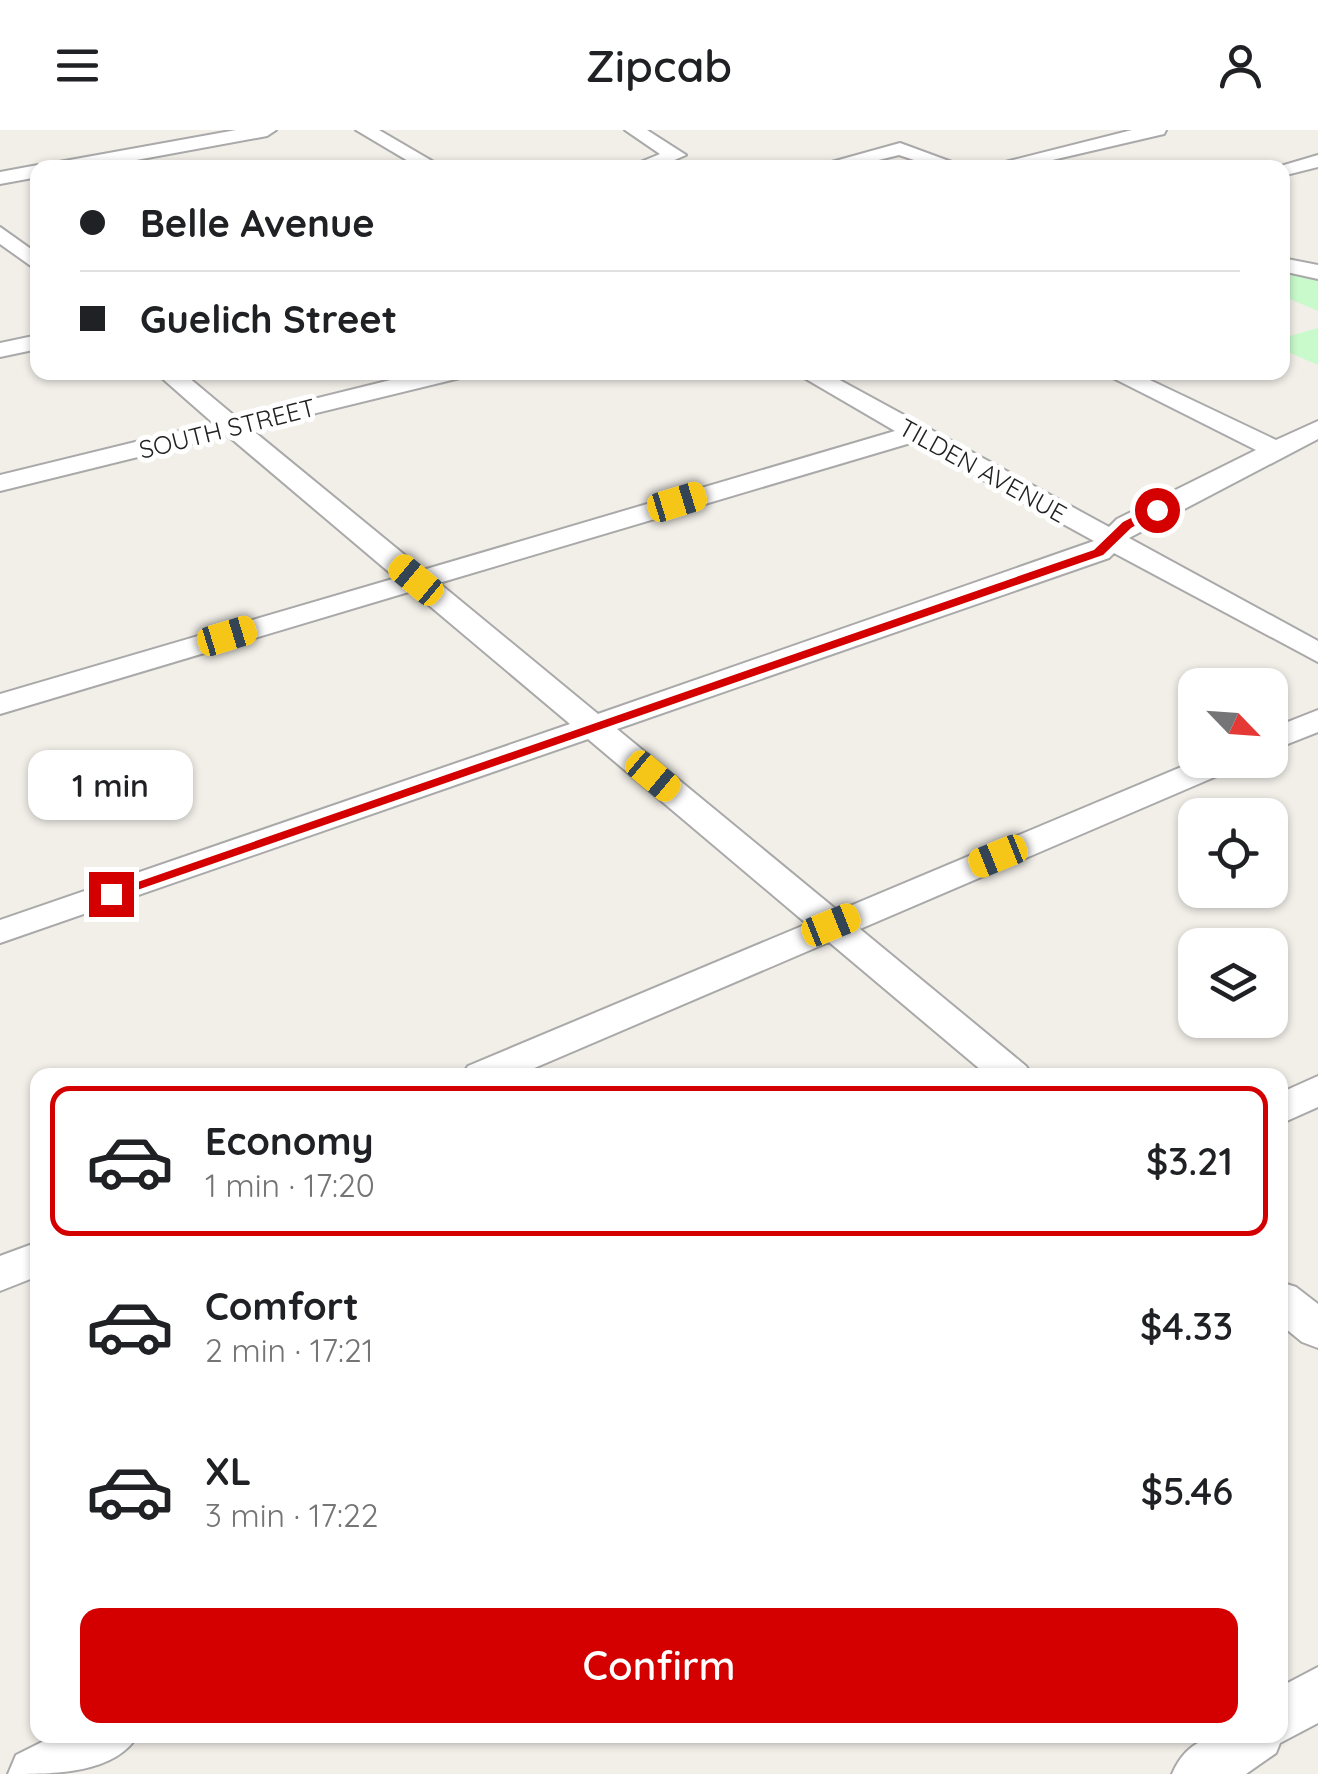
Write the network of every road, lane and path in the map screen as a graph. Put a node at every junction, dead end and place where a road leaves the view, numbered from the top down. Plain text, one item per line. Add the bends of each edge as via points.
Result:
1 (267, 130) edge
2 (365, 130) edge
3 (634, 130) edge
4 (1157, 130) edge
5 (103, 160) edge
6 (420, 160) edge
7 (666, 160) edge
8 (853, 160) edge
9 (938, 160) edge
10 (1025, 160) edge
11 (1318, 162) edge
12 (1290, 168) edge
13 (1290, 170) edge
14 (30, 173) edge
15 (1318, 177) edge
16 (0, 178) edge
17 (0, 233) edge
18 (24, 255) edge
19 (1290, 268) edge
20 (1318, 272) edge
21 (30, 344) edge
22 (0, 350) edge
23 (177, 380) edge
24 (422, 380) edge
25 (820, 380) edge
26 (1129, 380) edge
27 (233, 427) junction
28 (1318, 429) edge
29 (916, 433) junction
30 (1276, 450) junction
31 (0, 484) edge
32 (1112, 541) junction
33 (416, 580) junction
34 (1318, 653) edge
35 (0, 704) edge
36 (1318, 720) edge
37 (594, 726) junction
38 (1288, 733) edge
39 (1183, 778) edge
40 (831, 925) junction
41 (0, 932) edge
42 (498, 1068) edge
43 (1004, 1068) edge
44 (1318, 1090) edge
45 (1288, 1106) edge
46 (30, 1261) edge
47 (0, 1274) edge
48 (1288, 1306) edge
49 (1318, 1330) edge
50 (1318, 1692) edge
51 (1288, 1713) edge
52 (95, 1743) edge
53 (1245, 1743) edge
54 (36, 1774) edge
55 (1200, 1774) edge

1 - 5 street
2 - 6 street
3 - 7 street via 676,154
4 - 10 street
8 - 9 street via 900,149
11 - 12 street
13 - 15 street
14 - 16 street
17 - 18 street
19 - 20 street
21 - 22 street
23 - 27 street
24 - 27 street, SOUTH STREET
25 - 29 street, TILDEN AVENUE
26 - 30 street
27 - 31 street, SOUTH STREET
27 - 33 street
28 - 30 street
29 - 32 street, TILDEN AVENUE
29 - 33 street
30 - 32 street via 1127,525
32 - 34 street, TILDEN AVENUE
32 - 37 street via 1098,552
33 - 35 street
33 - 37 street
36 - 38 street
37 - 40 street
37 - 41 street
39 - 40 street
40 - 42 street
40 - 43 street
44 - 45 street
46 - 47 street
48 - 49 street
50 - 51 street
52 - 54 street
53 - 55 street

